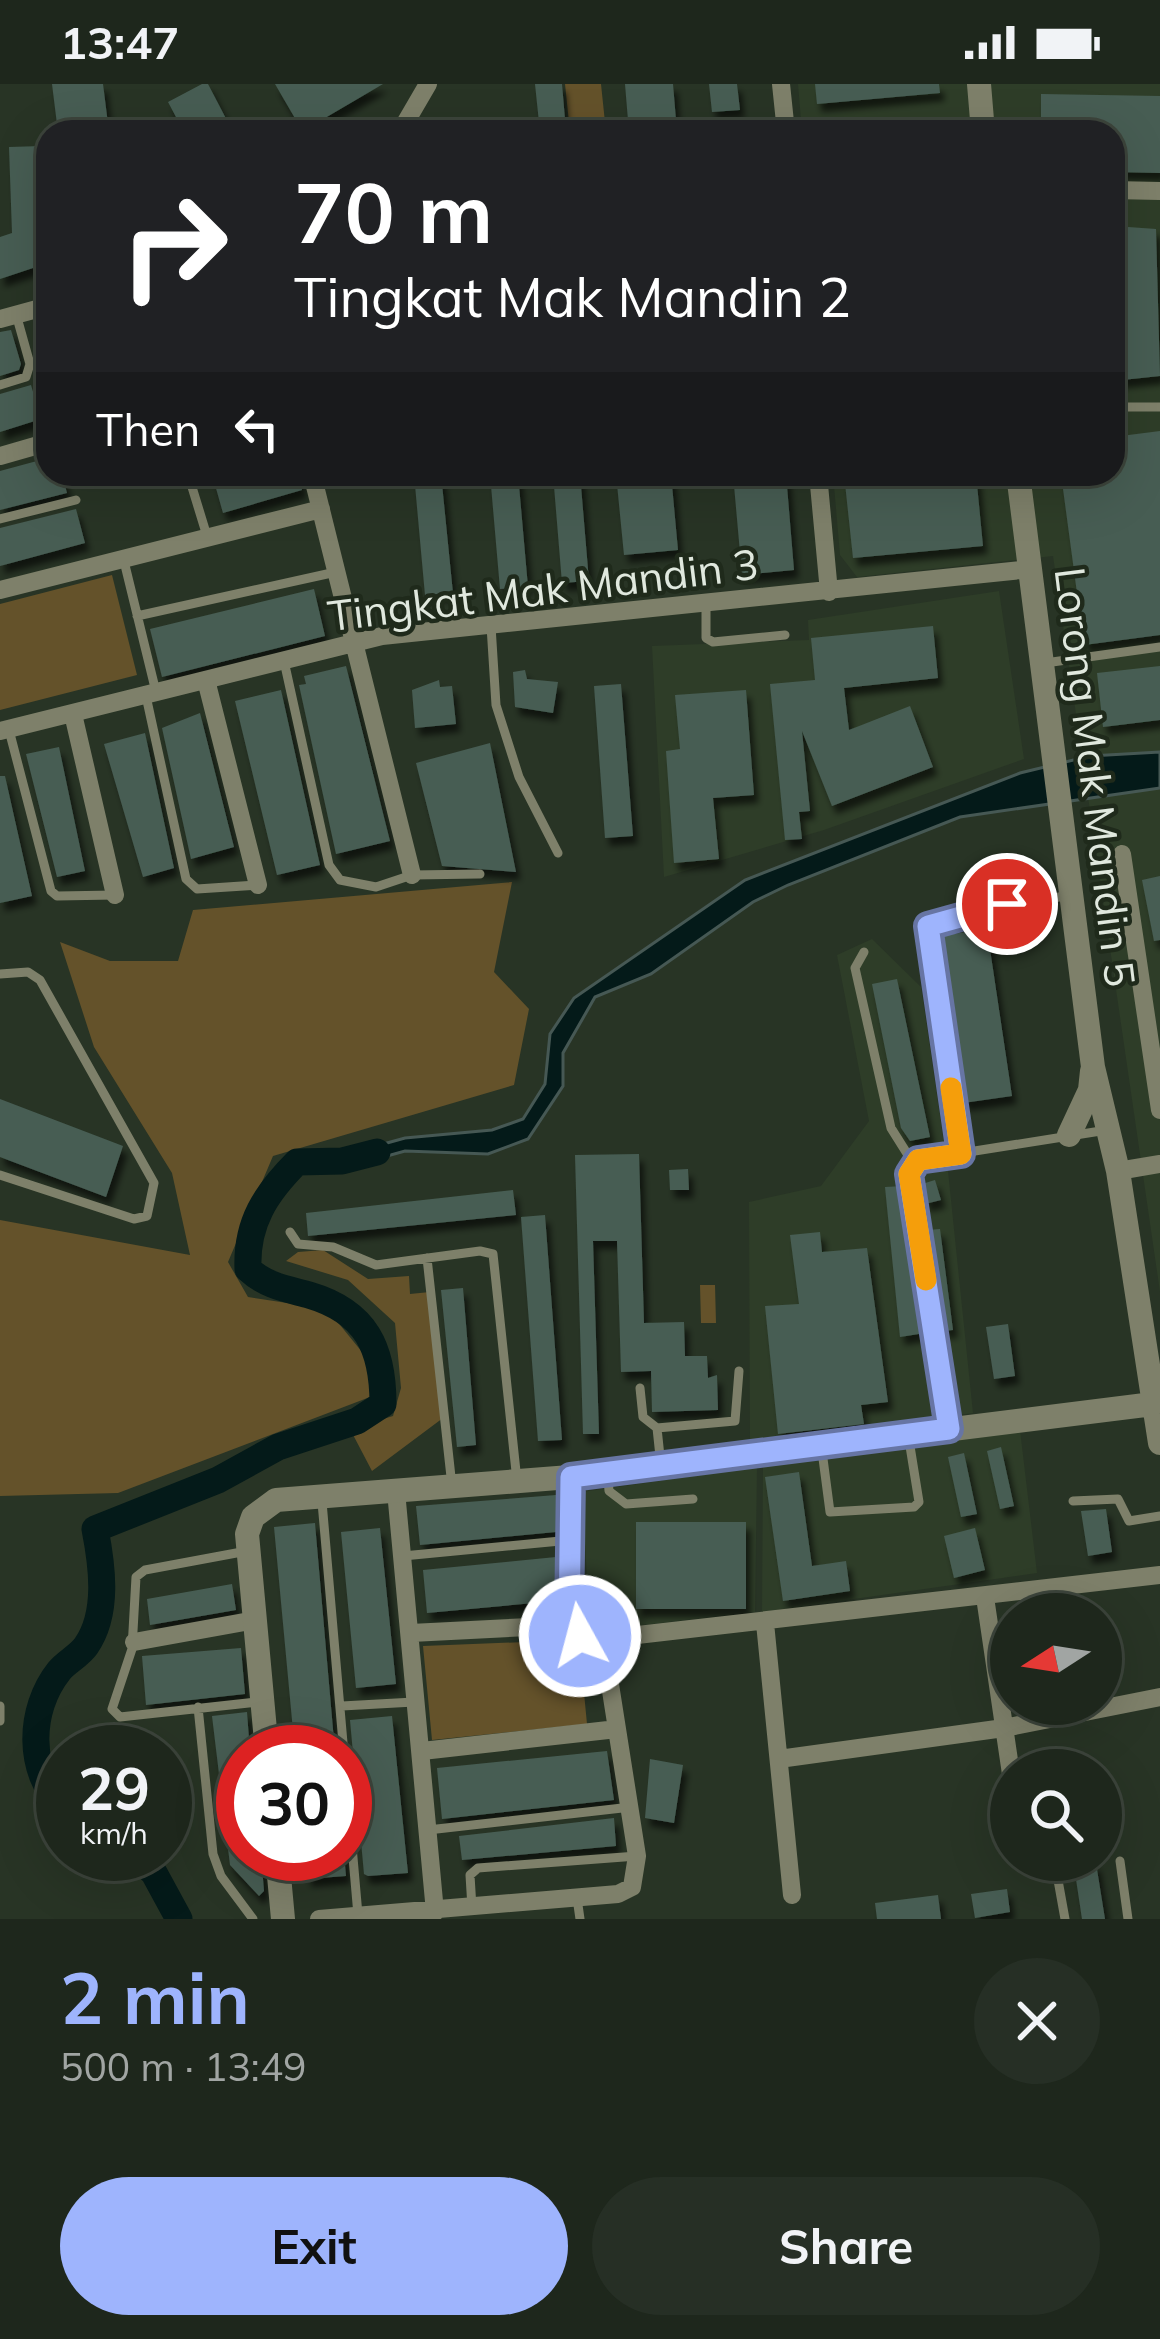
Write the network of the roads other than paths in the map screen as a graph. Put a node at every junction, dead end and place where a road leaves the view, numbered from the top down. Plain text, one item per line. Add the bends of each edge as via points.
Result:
1 (428, 84) edge
2 (781, 84) edge
3 (979, 84) edge
4 (407, 120) edge
5 (785, 120) edge
6 (982, 120) edge
7 (1125, 190) edge
8 (1160, 191) edge
9 (8, 316) edge
10 (0, 385) edge
11 (1125, 407) edge
12 (1160, 407) edge
13 (36, 446) edge
14 (0, 456) edge
15 (192, 486) edge
16 (315, 486) edge
17 (819, 486) edge
18 (1020, 486) edge
19 (76, 500) dead end
20 (321, 509) junction
21 (0, 519) edge
22 (207, 536) junction
23 (123, 557) junction
24 (1030, 569) junction
25 (336, 572) junction
26 (0, 590) edge
27 (829, 592) junction
28 (706, 606) junction
29 (137, 616) junction
30 (491, 626) junction
31 (785, 635) dead end
32 (354, 643) junction
33 (1160, 647) edge
34 (284, 661) junction
35 (1045, 664) junction
36 (206, 680) junction
37 (151, 694) junction
38 (74, 714) junction
39 (4, 731) edge
40 (558, 853) dead end
41 (1122, 854) dead end
42 (480, 874) dead end
43 (412, 875) junction
44 (258, 885) joint
45 (115, 895) joint
46 (1069, 895) junction
47 (864, 952) dead end
48 (0, 974) edge
49 (1150, 975) edge
50 (1093, 1067) junction
51 (1160, 1110) edge
52 (1107, 1130) junction
53 (1069, 1135) junction
54 (961, 1154) junction
55 (914, 1163) junction
56 (1160, 1164) edge
57 (1118, 1171) junction
58 (0, 1175) edge
59 (290, 1232) dead end
60 (427, 1258) junction
61 (739, 1371) dead end
62 (640, 1388) dead end
63 (1153, 1404) junction
64 (735, 1421) junction
65 (657, 1428) junction
66 (949, 1429) junction
67 (908, 1435) junction
68 (1160, 1443) edge
69 (821, 1445) junction
70 (740, 1456) junction
71 (662, 1466) junction
72 (607, 1472) junction
73 (571, 1477) junction
74 (517, 1481) junction
75 (452, 1486) junction
76 (396, 1490) junction
77 (322, 1496) junction
78 (693, 1499) dead end
79 (1073, 1501) dead end
80 (1160, 1516) edge
81 (574, 1539) junction
82 (247, 1551) junction
83 (404, 1556) junction
84 (1160, 1575) edge
85 (985, 1597) junction
86 (255, 1620) junction
87 (765, 1623) junction
88 (569, 1625) junction
89 (411, 1633) junction
90 (603, 1640) junction
91 (134, 1642) junction
92 (1160, 1697) edge
93 (262, 1702) junction
94 (417, 1702) junction
95 (0, 1706) edge
96 (342, 1706) junction
97 (198, 1707) junction
98 (0, 1721) edge
99 (264, 1725) edge
100 (1004, 1728) junction
101 (617, 1729) junction
102 (1007, 1749) edge
103 (422, 1750) junction
104 (779, 1759) junction
105 (631, 1807) junction
106 (428, 1830) junction
107 (637, 1856) junction
108 (1122, 1876) edge
109 (279, 1881) edge
110 (1058, 1881) edge
111 (792, 1895) dead end
112 (577, 1898) junction
113 (472, 1908) junction
114 (434, 1916) edge
115 (358, 1918) edge
116 (253, 1919) edge
117 (283, 1919) edge
118 (319, 1919) edge
119 (580, 1919) edge
120 (1065, 1919) edge
121 (1128, 1919) edge

1 - 4 street
2 - 5 street
3 - 6 street
7 - 8 street
9 - 10 lane via 30,364 26,377
11 - 12 lane
13 - 14 street
15 - 22 lane
16 - 20 street
17 - 27 street
18 - 24 street, Lorong Mak Mandin 5
19 - 21 lane
20 - 22 street
20 - 25 street
22 - 23 street
23 - 26 street
23 - 29 lane
24 - 27 street, Tingkat Mak Mandin 3
24 - 35 street, Lorong Mak Mandin 5
25 - 29 lane
25 - 32 street
27 - 28 street, Tingkat Mak Mandin 3
28 - 30 street, Tingkat Mak Mandin 3
28 - 31 lane via 706,638 713,642
29 - 37 lane
30 - 32 street, Tingkat Mak Mandin 3
30 - 40 lane via 496,705 519,777
32 - 34 street, Tingkat Mak Mandin 3
32 - 43 street
33 - 35 lane
34 - 36 street, Tingkat Mak Mandin 3
34 - 43 lane via 329,865 340,880 376,887
35 - 46 street, Lorong Mak Mandin 5
36 - 37 street, Tingkat Mak Mandin 3
36 - 44 street
37 - 38 street, Tingkat Mak Mandin 3
37 - 44 lane via 186,879 197,890
38 - 39 street, Tingkat Mak Mandin 3
38 - 45 street
39 - 45 lane via 51,890
41 - 49 street
42 - 43 lane
46 - 50 street, Lorong Mak Mandin 5
46 - 54 lane via 928,926
47 - 55 lane via 855,968 891,1128
48 - 58 lane via 28,972 40,980 154,1183 154,1198 147,1216 134,1219
49 - 51 street
50 - 52 street, Lorong Mak Mandin 5
50 - 53 street
52 - 53 lane
52 - 57 street, Lorong Mak Mandin 5
53 - 54 lane
54 - 55 lane
55 - 66 lane via 909,1174
56 - 57 street
57 - 63 street, Lorong Mak Mandin 5
59 - 60 lane via 298,1244 333,1246 376,1265
60 - 74 lane via 493,1254
60 - 75 lane
61 - 64 lane
62 - 65 lane via 643,1418
63 - 66 street
63 - 68 street, Lorong Mak Mandin 5
64 - 65 lane
64 - 70 lane
65 - 71 lane
66 - 67 street
67 - 69 street
67 - 69 lane via 914,1507 830,1512
69 - 70 street
70 - 71 street
71 - 72 street
72 - 73 street
72 - 78 lane via 609,1491 626,1504
73 - 74 street
73 - 81 street
74 - 75 street
75 - 76 street
76 - 77 street
76 - 83 street
77 - 82 street via 276,1500 253,1517
77 - 96 lane
79 - 80 lane via 1108,1496 1129,1521
81 - 83 lane
81 - 88 street
82 - 86 street
82 - 91 lane via 139,1573
83 - 89 street
84 - 85 street
85 - 87 street
85 - 100 street
86 - 91 street
86 - 93 street
87 - 90 street
87 - 104 street
88 - 89 street
88 - 90 street via 585,1641
89 - 94 street
90 - 101 street
91 - 97 lane via 113,1702 116,1716
92 - 100 street
93 - 97 lane
93 - 99 street
94 - 96 lane
94 - 103 street
95 - 98 lane
96 - 115 lane
97 - 116 lane via 213,1854
100 - 102 street
100 - 104 street
101 - 103 street
101 - 105 street
103 - 106 street
104 - 111 street
105 - 106 lane
105 - 107 street
106 - 114 street
107 - 112 street via 632,1887
107 - 113 lane via 478,1868 470,1875
108 - 121 lane
109 - 117 street
110 - 120 lane
112 - 113 street
112 - 119 lane
113 - 114 street
114 - 115 street
115 - 118 street

